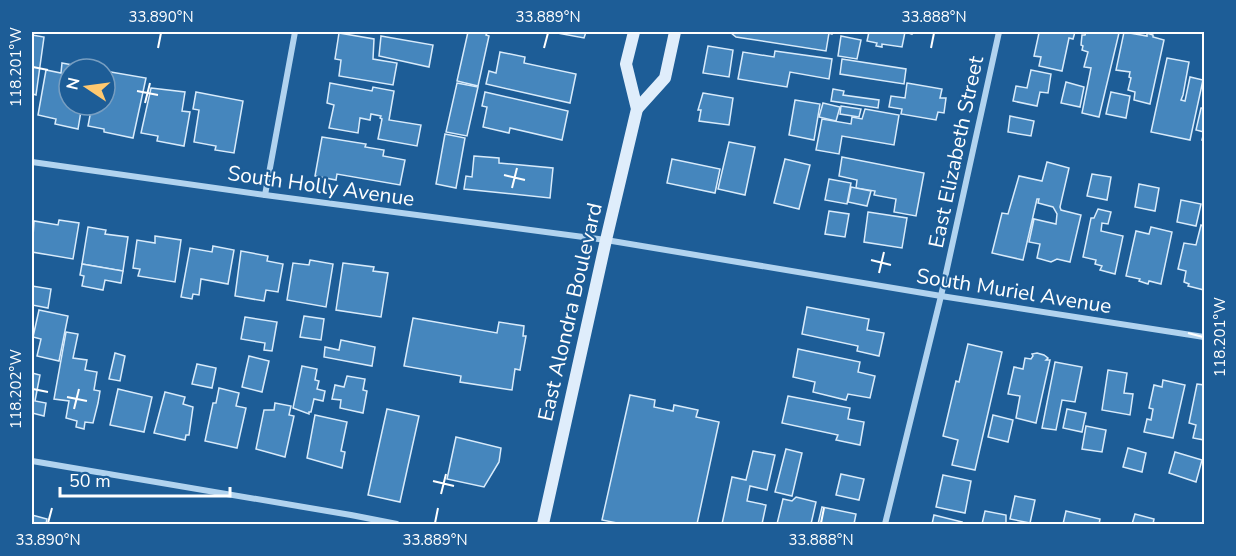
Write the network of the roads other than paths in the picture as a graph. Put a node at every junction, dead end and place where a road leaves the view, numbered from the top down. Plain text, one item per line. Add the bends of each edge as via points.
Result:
1 (295, 32) edge
2 (634, 32) edge
3 (675, 32) edge
4 (999, 32) edge
5 (637, 109) junction
6 (32, 162) edge
7 (265, 195) junction
8 (606, 240) junction
9 (941, 296) junction
10 (1204, 337) edge
11 (32, 460) edge
12 (397, 525) edge
13 (543, 525) edge
14 (885, 525) edge

1 - 7 street
2 - 5 main road, East Alondra Boulevard via 626,64
3 - 5 main road, East Alondra Boulevard via 665,78
4 - 9 street, East Elizabeth Street
5 - 8 main road, East Alondra Boulevard
6 - 7 street, South Holly Avenue
7 - 8 street, South Holly Avenue
8 - 9 street, South Muriel Avenue
8 - 13 main road, East Alondra Boulevard
9 - 10 street, South Muriel Avenue
9 - 14 street, East Elizabeth Street
11 - 12 street

